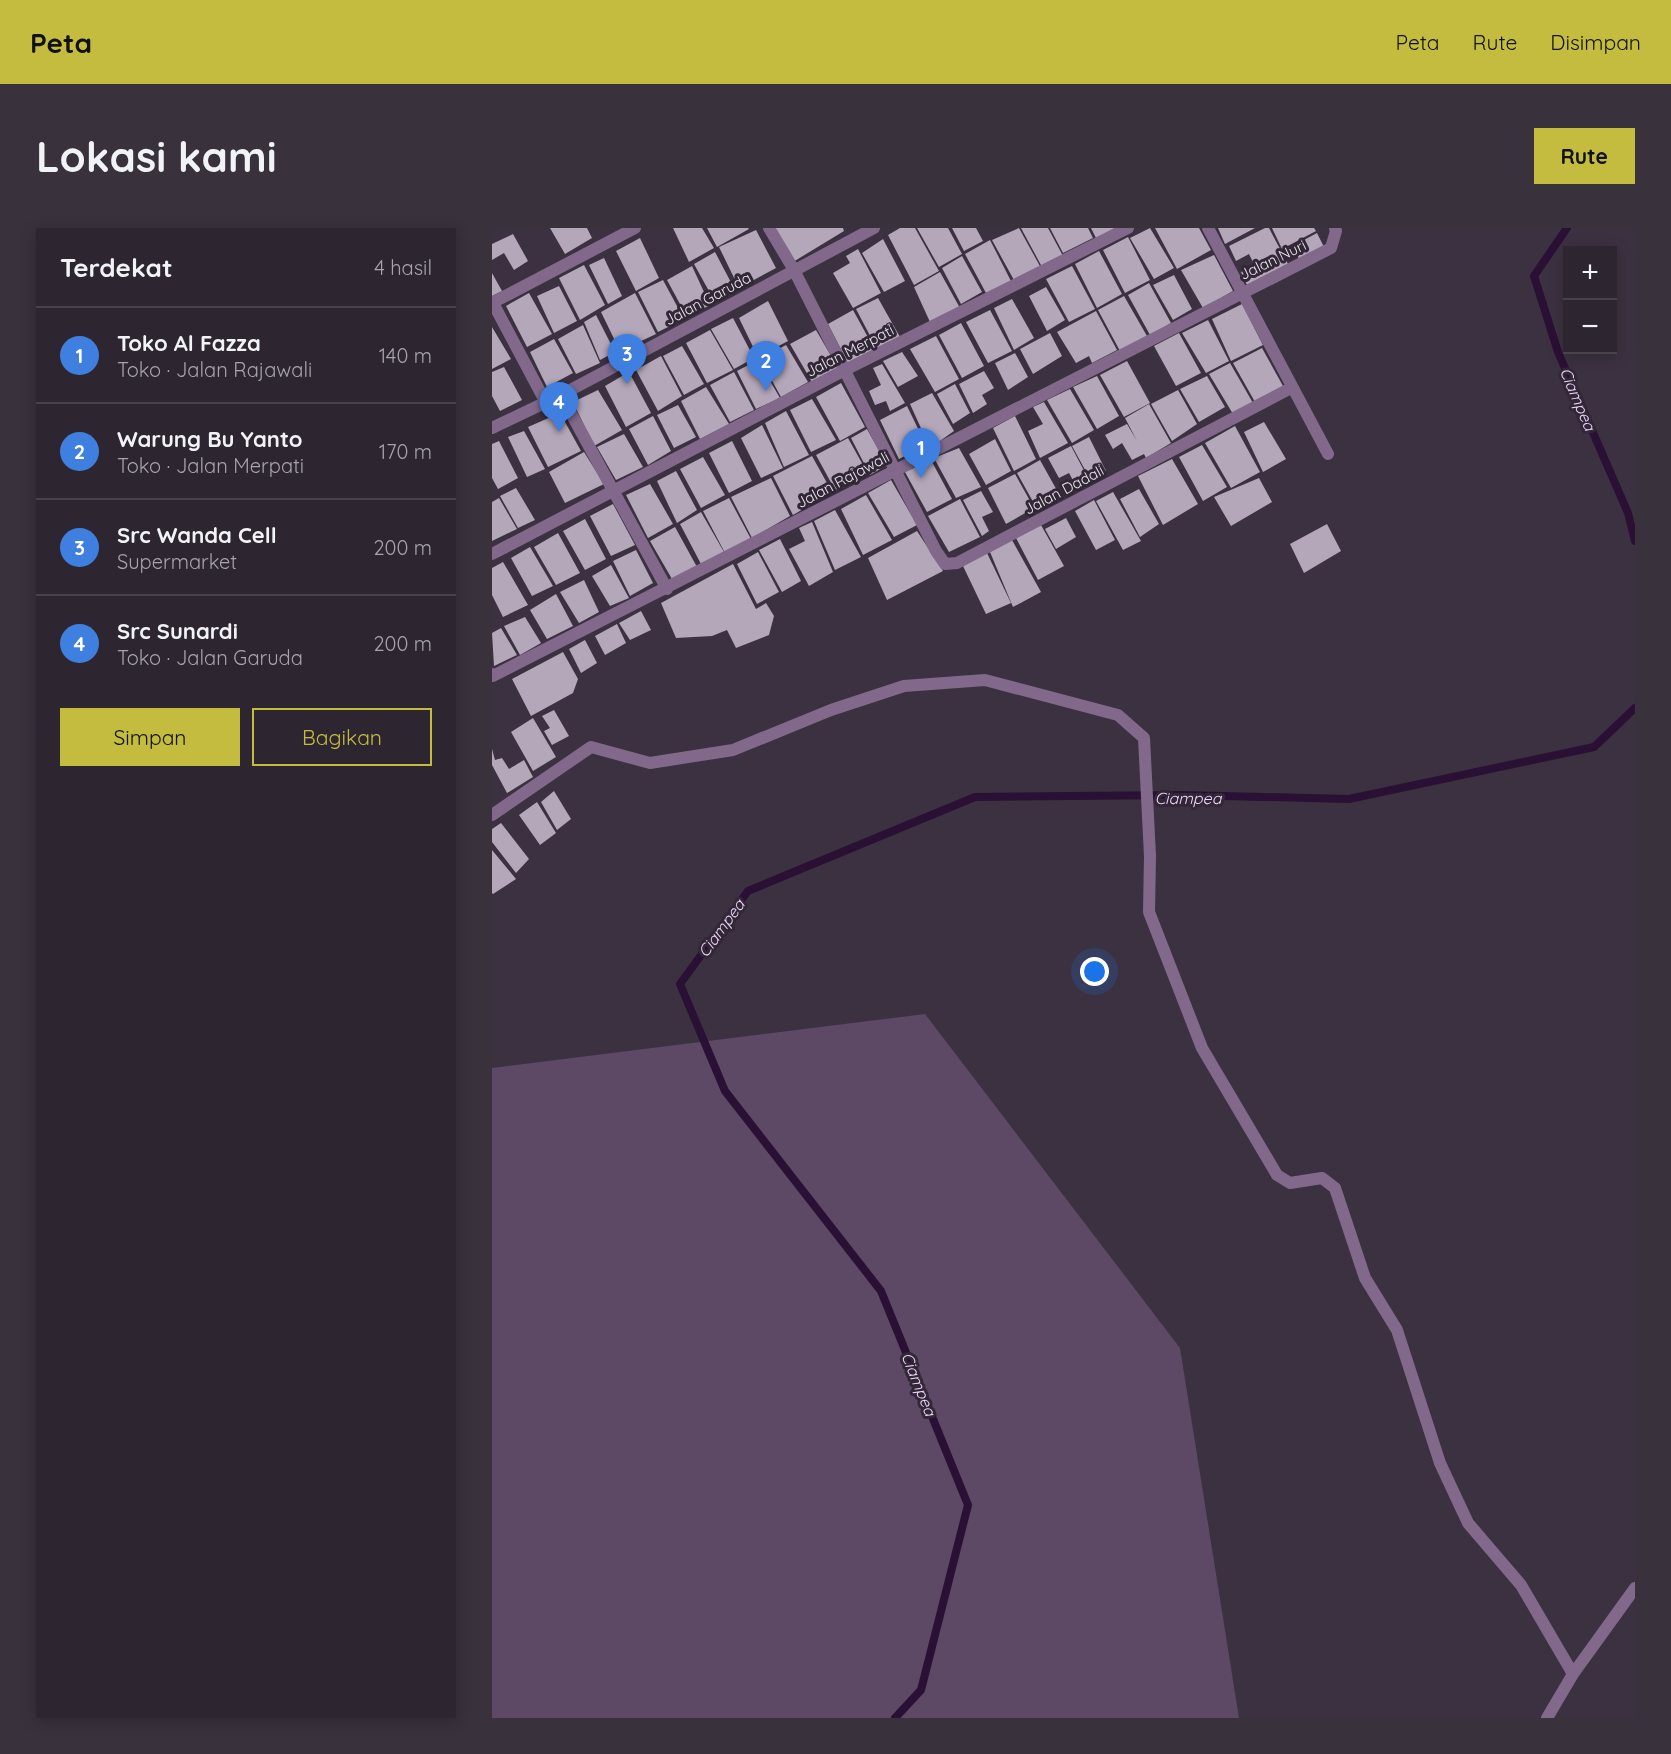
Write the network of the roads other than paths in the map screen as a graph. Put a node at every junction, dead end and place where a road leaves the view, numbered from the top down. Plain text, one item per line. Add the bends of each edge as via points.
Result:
1 (635, 228) edge
2 (769, 228) edge
3 (874, 228) edge
4 (1128, 228) edge
5 (1208, 228) edge
6 (1335, 228) edge
7 (794, 270) junction
8 (1242, 294) junction
9 (493, 303) edge
10 (845, 370) junction
11 (1291, 388) junction
12 (561, 394) junction
13 (545, 401) junction
14 (492, 428) edge
15 (1328, 454) dead end
16 (895, 469) junction
17 (614, 490) junction
18 (492, 554) edge
19 (667, 590) junction
20 (492, 674) edge
21 (492, 816) edge
22 (1635, 1588) edge
23 (1573, 1674) junction
24 (1547, 1718) edge

1 - 9 street
2 - 7 street
3 - 7 street, Jalan Garuda
4 - 10 street, Jalan Merpati
5 - 8 street, Jalan Nuri
6 - 8 street, Jalan Nuri via 1331,248
7 - 10 street
7 - 12 street, Jalan Garuda
8 - 11 street
8 - 16 street, Jalan Rajawali
9 - 13 street
10 - 16 street
10 - 17 street, Jalan Merpati
11 - 15 street
11 - 16 street, Jalan Dadali via 957,563 945,564 936,551
12 - 13 street, Jalan Garuda
12 - 17 street
13 - 14 street, Jalan Garuda
16 - 19 street, Jalan Rajawali
17 - 18 street, Jalan Merpati
17 - 19 street
19 - 20 street, Jalan Rajawali
21 - 23 street via 591,747 650,763 723,751 904,686 985,680 1118,716 1144,738 1149,912 1202,1048 1277,1175 1290,1183 1322,1178 1335,1188 1365,1278 1398,1330 1440,1463 1468,1523 1521,1585
22 - 23 street
23 - 24 street

